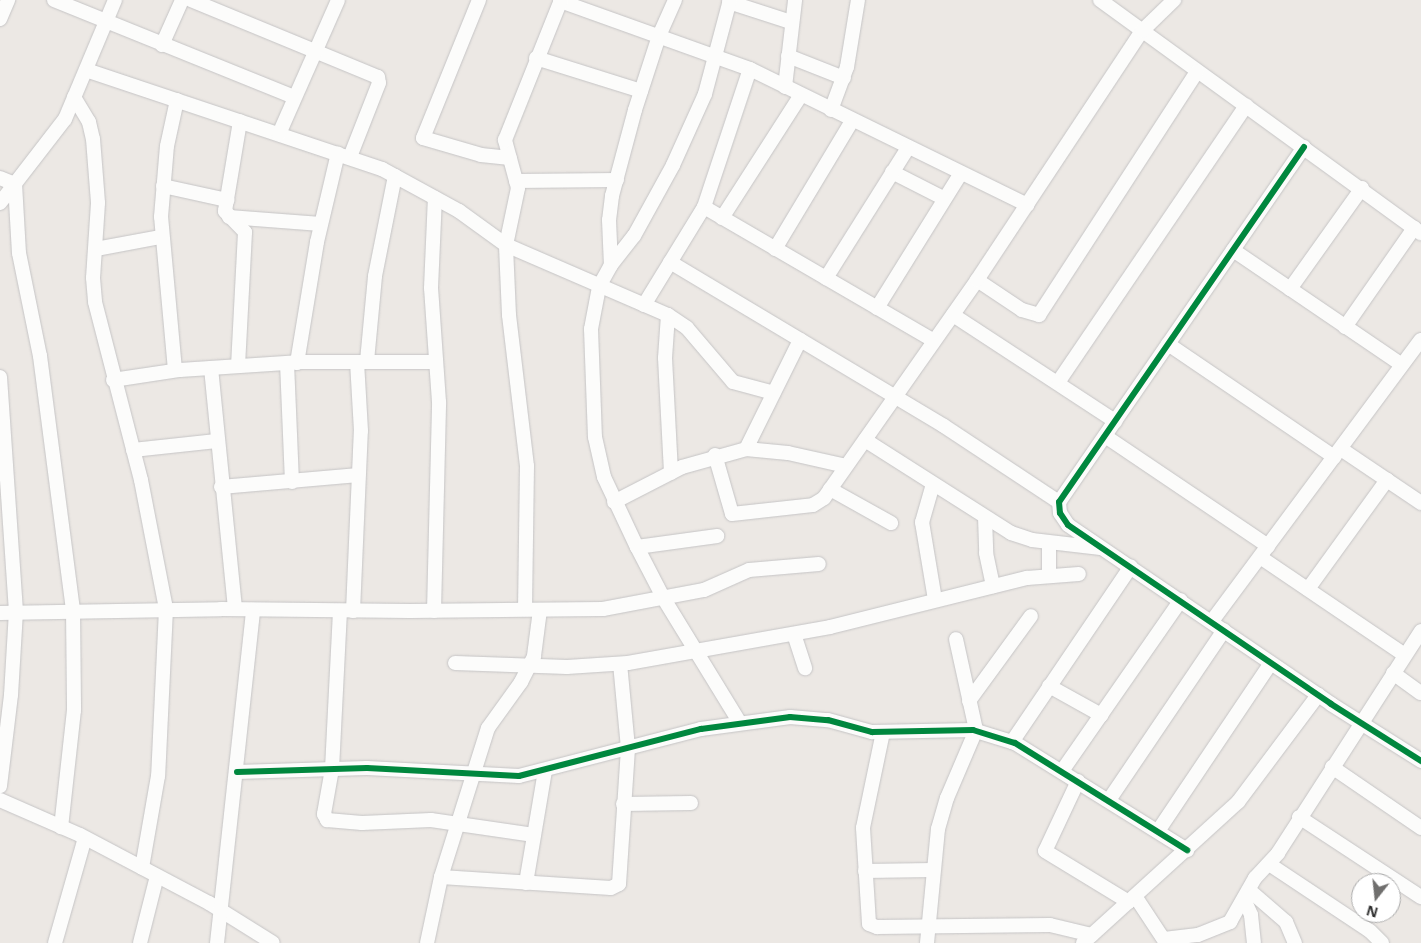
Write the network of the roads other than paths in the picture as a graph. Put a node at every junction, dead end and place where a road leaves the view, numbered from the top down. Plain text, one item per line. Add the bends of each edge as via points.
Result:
1 (8, 0) edge
2 (54, 0) edge
3 (115, 0) edge
4 (182, 0) edge
5 (190, 0) edge
6 (338, 0) edge
7 (479, 0) edge
8 (560, 0) edge
9 (675, 0) edge
10 (795, 0) edge
11 (858, 0) edge
12 (1100, 0) edge
13 (1174, 0) edge
14 (729, 1) edge
15 (0, 19) edge
16 (791, 22) junction
17 (105, 23) junction
18 (1142, 31) junction
19 (659, 36) junction
20 (162, 45) junction
21 (313, 52) junction
22 (788, 56) junction
23 (716, 57) junction
24 (536, 58) junction
25 (750, 69) junction
26 (86, 70) junction
27 (1197, 72) junction
28 (844, 78) junction
29 (785, 87) junction
30 (641, 91) junction
31 (800, 95) junction
32 (74, 97) junction
33 (294, 97) junction
34 (177, 100) junction
35 (1246, 106) junction
36 (831, 110) junction
37 (240, 121) junction
38 (852, 121) junction
39 (279, 134) junction
40 (1304, 147) junction
41 (908, 148) junction
42 (344, 155) junction
43 (510, 158) junction
44 (892, 172) junction
45 (961, 173) junction
46 (395, 176) junction
47 (0, 178) edge
48 (617, 180) junction
49 (516, 181) junction
50 (15, 184) junction
51 (163, 186) junction
52 (1362, 188) junction
53 (435, 198) junction
54 (945, 199) junction
55 (227, 200) junction
56 (0, 203) edge
57 (1027, 205) junction
58 (704, 207) junction
59 (228, 216) junction
60 (722, 218) junction
61 (320, 224) junction
62 (1417, 230) edge
63 (161, 237) junction
64 (506, 245) junction
65 (96, 249) junction
66 (775, 249) junction
67 (1233, 250) junction
68 (670, 262) junction
69 (611, 265) junction
70 (826, 278) junction
71 (977, 280) junction
72 (599, 288) junction
73 (1290, 289) junction
74 (644, 305) junction
75 (877, 308) junction
76 (668, 315) junction
77 (953, 315) junction
78 (1345, 327) junction
79 (800, 340) junction
80 (1421, 340) edge
81 (934, 341) junction
82 (1168, 344) junction
83 (362, 361) junction
84 (436, 362) junction
85 (292, 363) junction
86 (1402, 365) junction
87 (238, 366) junction
88 (211, 368) junction
89 (175, 370) junction
90 (0, 377) edge
91 (113, 380) junction
92 (1059, 382) junction
93 (774, 392) junction
94 (894, 397) junction
95 (1115, 421) junction
96 (1105, 436) junction
97 (865, 440) junction
98 (217, 441) junction
99 (746, 449) junction
100 (133, 450) junction
101 (1338, 453) junction
102 (715, 455) junction
103 (846, 466) junction
104 (670, 473) junction
105 (358, 475) junction
106 (1387, 480) junction
107 (292, 482) junction
108 (933, 484) junction
109 (221, 487) junction
110 (830, 489) junction
111 (614, 502) junction
112 (1059, 502) junction
113 (1421, 504) edge
114 (985, 517) junction
115 (891, 523) dead end
116 (717, 536) dead end
117 (1049, 543) junction
118 (637, 548) junction
119 (1105, 549) junction
120 (1264, 551) junction
121 (819, 564) dead end
122 (1131, 566) junction
123 (1050, 574) junction
124 (1079, 574) dead end
125 (993, 586) junction
126 (1308, 589) junction
127 (664, 599) junction
128 (935, 600) junction
129 (1181, 600) junction
130 (166, 609) junction
131 (235, 609) junction
132 (525, 609) junction
133 (73, 610) junction
134 (253, 610) junction
135 (540, 610) junction
136 (16, 611) junction
137 (347, 611) junction
138 (434, 611) junction
139 (0, 612) edge
140 (1031, 616) dead end
141 (1212, 621) junction
142 (1224, 630) junction
143 (1421, 631) edge
144 (794, 634) junction
145 (956, 639) dead end
146 (695, 649) junction
147 (1405, 655) junction
148 (455, 663) dead end
149 (1271, 663) junction
150 (620, 664) junction
151 (529, 666) junction
152 (806, 668) dead end
153 (1393, 674) junction
154 (1049, 686) junction
155 (1421, 692) edge
156 (1318, 695) junction
157 (969, 701) junction
158 (1101, 715) junction
159 (1361, 722) junction
160 (740, 723) junction
161 (976, 730) junction
162 (883, 732) junction
163 (1012, 742) junction
164 (628, 748) junction
165 (1421, 760) edge
166 (1332, 767) junction
167 (332, 769) junction
168 (545, 771) junction
169 (1062, 771) junction
170 (237, 772) junction
171 (474, 773) junction
172 (1078, 781) junction
173 (0, 786) edge
174 (0, 800) edge
175 (1109, 800) junction
176 (691, 803) dead end
177 (622, 804) junction
178 (1299, 817) junction
179 (458, 823) junction
180 (61, 827) junction
181 (1421, 828) edge
182 (1158, 830) junction
183 (534, 836) junction
184 (85, 838) junction
185 (1187, 850) junction
186 (1270, 864) junction
187 (142, 868) junction
188 (865, 870) junction
189 (933, 870) junction
190 (157, 876) junction
191 (441, 877) junction
192 (526, 882) junction
193 (1246, 894) junction
194 (1421, 897) edge
195 (1132, 899) junction
196 (222, 911) junction
197 (928, 926) junction
198 (1087, 939) edge
199 (1165, 941) edge
200 (55, 943) edge
201 (140, 943) edge
202 (218, 943) edge
203 (273, 943) edge
204 (427, 943) edge
205 (927, 943) edge
206 (1254, 943) edge
207 (1295, 943) edge
208 (1382, 943) edge

1 - 15 street
2 - 17 street
3 - 17 street
4 - 20 street
5 - 21 street
6 - 21 street
7 - 43 street via 423,138 481,155
8 - 19 street
8 - 24 street
9 - 19 street
10 - 16 street
11 - 28 street
12 - 18 street
13 - 18 street
14 - 16 street
14 - 23 street
16 - 22 street
17 - 20 street
17 - 26 street
18 - 27 street
18 - 57 street
19 - 23 street
19 - 30 street
20 - 33 street
21 - 33 street
21 - 42 street via 379,79
22 - 28 street
22 - 29 street
23 - 25 street
23 - 69 street via 705,94 673,165 634,236
24 - 30 street
24 - 43 street via 507,128 505,140
25 - 29 street
25 - 58 street
26 - 32 street
26 - 34 street
27 - 35 street
27 - 71 street via 1039,314 1022,310
28 - 36 street
29 - 31 street
30 - 48 street
31 - 36 street
31 - 60 street
32 - 50 street via 65,119
32 - 65 street via 89,122 93,139 98,203
33 - 39 street
34 - 37 street
34 - 51 street
35 - 40 street
35 - 92 street
36 - 38 street
37 - 39 street
37 - 55 street
38 - 41 street
38 - 66 street
39 - 42 street
40 - 52 street
40 - 67 street
41 - 44 street
41 - 45 street
42 - 46 street
42 - 61 street
43 - 49 street
44 - 54 street
44 - 70 street
45 - 54 street
45 - 57 street
46 - 53 street
46 - 83 street via 376,268
47 - 50 street
48 - 49 street
48 - 69 street via 609,220
49 - 64 street
50 - 56 street
50 - 133 street via 19,253 40,356
51 - 55 street
51 - 63 street
52 - 62 street
52 - 73 street
53 - 64 street
53 - 84 street via 431,288
54 - 75 street
55 - 59 street
57 - 71 street
58 - 60 street
58 - 68 street
59 - 61 street
59 - 87 street via 245,232
60 - 66 street
61 - 85 street
62 - 78 street
63 - 65 street
63 - 89 street
64 - 72 street
64 - 132 street via 509,315 527,466
65 - 91 street via 95,302
66 - 70 street
67 - 73 street
67 - 82 street
68 - 74 street
68 - 79 street
69 - 72 street
70 - 75 street
71 - 77 street
72 - 74 street
72 - 111 street via 591,329 595,437
73 - 78 street
74 - 76 street
75 - 81 street
76 - 93 street via 687,328 733,382
76 - 104 street via 665,358
77 - 81 street
77 - 92 street
78 - 86 street
79 - 93 street
79 - 94 street
80 - 86 street
81 - 94 street
82 - 95 street
82 - 101 street
83 - 84 street
83 - 85 street
83 - 105 street
84 - 138 street via 439,402
85 - 87 street
85 - 107 street
86 - 101 street
87 - 88 street
88 - 89 street
88 - 98 street
89 - 91 street
90 - 136 street
91 - 100 street
92 - 95 street
93 - 99 street
94 - 97 street
94 - 112 street
95 - 96 street
96 - 112 street
96 - 120 street
97 - 103 street
97 - 108 street
98 - 100 street
98 - 109 street
99 - 102 street
99 - 103 street via 788,453
100 - 130 street
101 - 106 street
101 - 120 street
102 - 104 street
102 - 110 street via 732,514 813,505
103 - 110 street
104 - 111 street
105 - 107 street
105 - 137 street
106 - 113 street
106 - 126 street
107 - 109 street
108 - 114 street
108 - 128 street via 922,522
109 - 131 street
110 - 115 street
111 - 118 street
112 - 119 street via 1062,519
114 - 117 street via 1012,533
114 - 125 street via 986,553
116 - 118 street
117 - 119 street
117 - 123 street
118 - 127 street
119 - 122 street
120 - 126 street
120 - 141 street
121 - 127 street via 750,570 714,588
122 - 129 street
122 - 154 street
123 - 124 street
123 - 125 street
125 - 128 street
126 - 147 street
127 - 135 street via 603,609
127 - 146 street
128 - 144 street
129 - 141 street
129 - 158 street
130 - 131 street
130 - 133 street
130 - 187 street via 158,776
131 - 134 street
132 - 135 street
132 - 138 street
133 - 136 street
133 - 180 street via 74,710
134 - 137 street
134 - 170 street
135 - 151 street via 538,643
136 - 139 street
136 - 173 street via 12,695
137 - 138 street
137 - 167 street
140 - 157 street
141 - 142 street
142 - 149 street
142 - 175 street
143 - 147 street
144 - 146 street
144 - 152 street
145 - 157 street
146 - 150 street
146 - 160 street
147 - 153 street
148 - 151 street
149 - 156 street
149 - 182 street
150 - 151 street
150 - 164 street
151 - 171 street via 521,682 492,718
153 - 155 street
153 - 159 street
154 - 158 street
154 - 163 street
156 - 159 street
156 - 185 street via 1256,781
157 - 161 street
158 - 169 street
159 - 165 street
159 - 166 street
160 - 162 street via 790,717 828,720
160 - 164 street
161 - 162 street
161 - 163 street
161 - 189 street via 947,798 938,829
162 - 188 street via 864,812
163 - 169 street
164 - 168 street
164 - 177 street
166 - 178 street
166 - 181 street
167 - 170 street
167 - 171 street
167 - 179 street via 324,814 332,822 431,820
168 - 171 street via 518,776
168 - 183 street
169 - 172 street
170 - 196 street
171 - 179 street
172 - 175 street
172 - 195 street via 1045,851
174 - 180 street
175 - 182 street
176 - 177 street
177 - 192 street via 620,879 616,887
178 - 186 street
178 - 194 street
179 - 183 street
179 - 191 street
180 - 184 street
182 - 185 street
183 - 192 street
184 - 187 street
184 - 200 street
185 - 195 street
186 - 193 street via 1255,878
186 - 208 street via 1370,930
187 - 190 street
188 - 189 street
188 - 197 street via 870,924 877,927
189 - 197 street
190 - 196 street
190 - 201 street
191 - 192 street
191 - 204 street
193 - 199 street via 1230,922 1220,928
193 - 206 street
193 - 207 street via 1286,922
195 - 198 street
195 - 199 street
196 - 202 street
196 - 203 street
197 - 198 street via 1050,925
197 - 205 street

